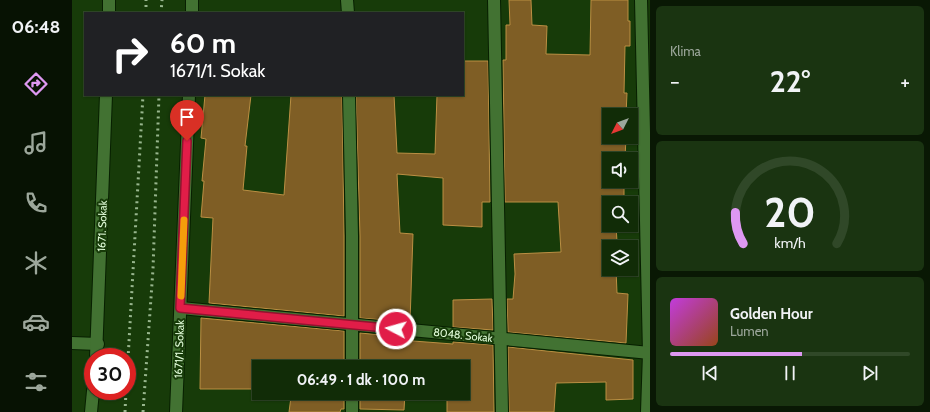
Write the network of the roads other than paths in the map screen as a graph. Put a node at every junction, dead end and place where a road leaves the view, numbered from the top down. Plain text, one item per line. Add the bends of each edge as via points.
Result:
1 (109, 0) edge
2 (192, 0) edge
3 (347, 0) edge
4 (494, 0) edge
5 (641, 0) edge
6 (109, 12) edge
7 (192, 12) edge
8 (348, 12) edge
9 (106, 96) edge
10 (189, 96) edge
11 (349, 96) edge
12 (180, 308) junction
13 (352, 324) junction
14 (501, 339) junction
15 (72, 343) edge
16 (98, 344) junction
17 (97, 348) edge
18 (650, 353) edge
19 (352, 360) edge
20 (92, 400) edge
21 (352, 400) edge
22 (91, 412) edge
23 (176, 412) edge
24 (352, 412) edge
25 (502, 412) edge
26 (647, 412) edge

1 - 6 street
2 - 7 street
3 - 8 street
4 - 14 street
5 - 18 street
9 - 16 street, 1671. Sokak
10 - 12 street, 1671/1. Sokak
11 - 13 street
12 - 13 street, 8048. Sokak
12 - 23 street, 1671/1. Sokak
13 - 14 street, 8048. Sokak
13 - 19 street
14 - 18 street, 8048. Sokak
14 - 25 street
15 - 16 street
16 - 17 street, 1671. Sokak
18 - 26 street
20 - 22 street
21 - 24 street

